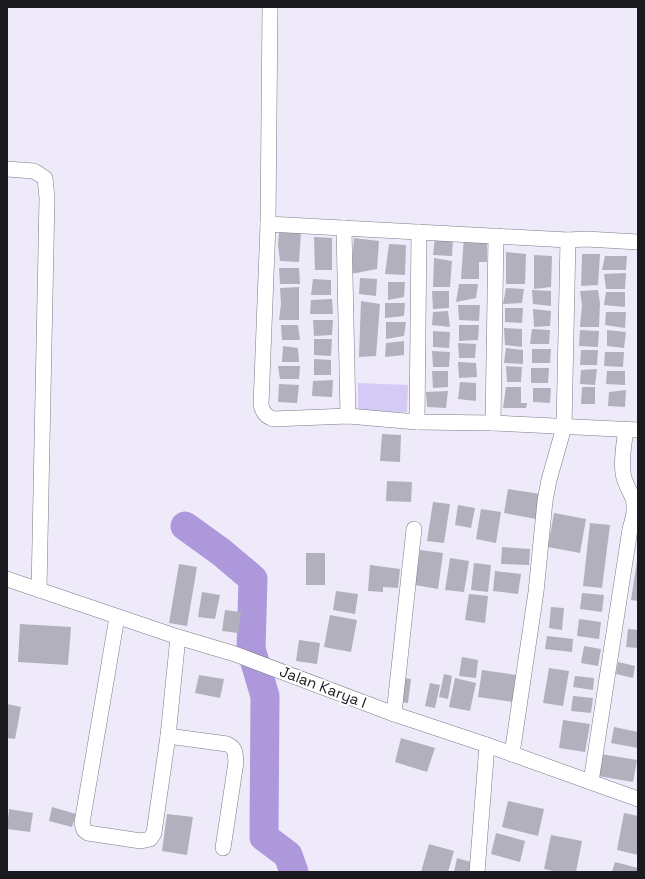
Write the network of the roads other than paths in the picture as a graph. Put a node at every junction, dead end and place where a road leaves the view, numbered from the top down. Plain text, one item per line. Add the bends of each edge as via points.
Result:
1 (270, 7) edge
2 (7, 169) edge
3 (268, 224) junction
4 (344, 228) junction
5 (419, 232) junction
6 (496, 236) junction
7 (568, 240) junction
8 (638, 242) edge
9 (348, 416) junction
10 (417, 422) junction
11 (493, 423) junction
12 (564, 427) junction
13 (632, 430) edge
14 (414, 529) dead end
15 (7, 579) edge
16 (39, 590) junction
17 (118, 617) junction
18 (178, 637) junction
19 (394, 714) junction
20 (168, 736) junction
21 (487, 745) junction
22 (512, 754) junction
23 (591, 782) junction
24 (638, 799) edge
25 (223, 848) dead end
26 (477, 872) edge

1 - 3 street
2 - 16 street via 34,171 45,178 47,198
3 - 4 street
3 - 9 street via 261,405 263,412 273,419
4 - 5 street
4 - 9 street
5 - 6 street
5 - 10 street
6 - 7 street
6 - 11 street
7 - 8 street
7 - 12 street
9 - 10 street
10 - 11 street
11 - 12 street
12 - 13 street
12 - 22 street via 545,501 536,592
13 - 23 street via 622,457 623,474 633,498 634,512
14 - 19 street
15 - 16 street, Jalan Karya I
16 - 17 street, Jalan Karya I
17 - 18 street, Jalan Karya I
17 - 20 street via 82,823 84,830 88,833 141,841 150,839 154,833
18 - 19 street, Jalan Karya I via 235,654
18 - 20 street
19 - 21 street, Jalan Karya I
20 - 25 street via 227,744 235,750 236,762
21 - 22 street, Jalan Karya I
21 - 26 street
22 - 23 street, Jalan Karya I
23 - 24 street, Jalan Karya I

